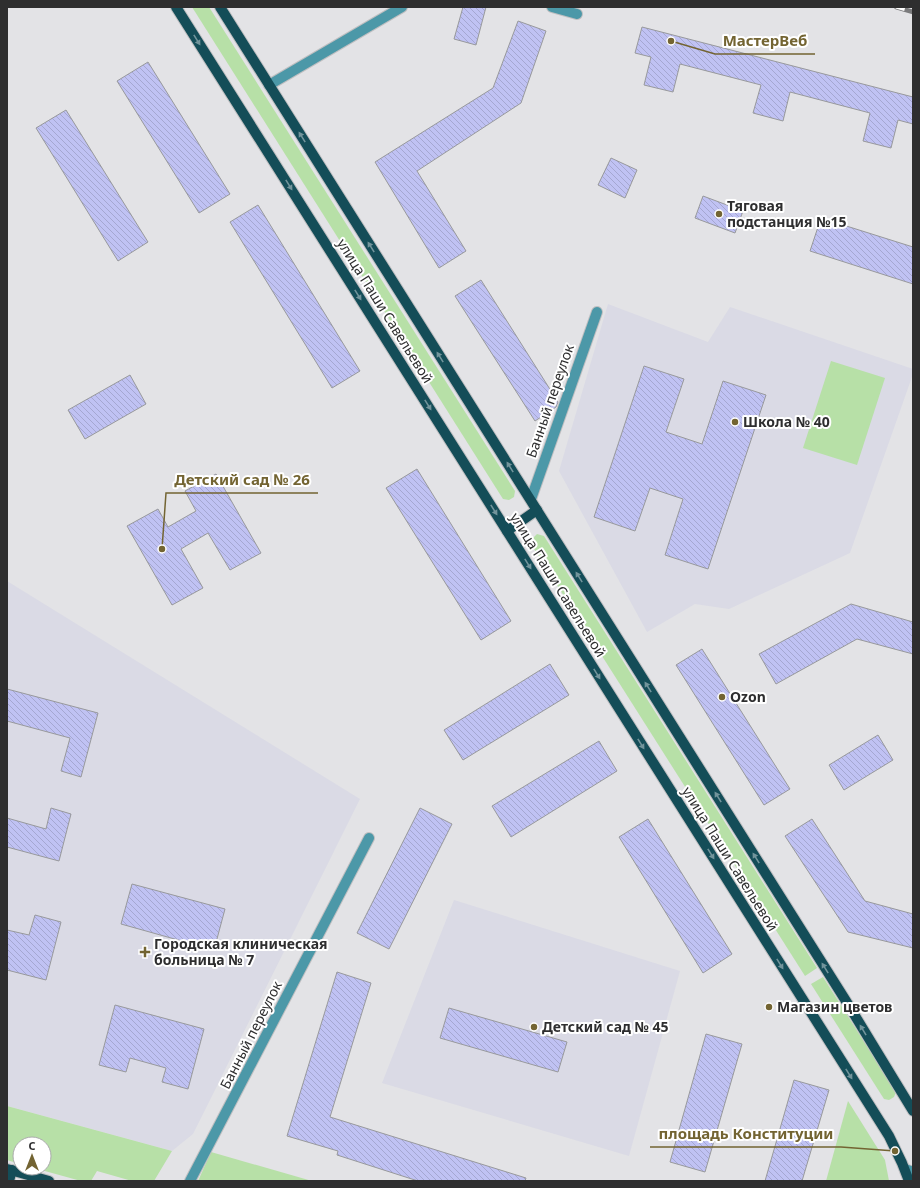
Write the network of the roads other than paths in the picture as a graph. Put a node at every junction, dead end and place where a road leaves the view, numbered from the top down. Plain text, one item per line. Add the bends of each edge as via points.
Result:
1 (176, 7) edge
2 (220, 7) edge
3 (402, 7) edge
4 (552, 7) edge
5 (576, 14) dead end
6 (269, 85) junction
7 (596, 312) dead end
8 (531, 500) junction
9 (537, 510) junction
10 (507, 531) junction
11 (369, 838) dead end
12 (913, 1111) edge
13 (10, 1170) edge
14 (909, 1170) edge
15 (9, 1181) edge
16 (49, 1181) edge
17 (190, 1181) edge
18 (909, 1181) edge

1 -> 10 main road, улица Паши Савельевой
2 - 6 main road, улица Паши Савельевой
3 - 6 street
4 - 5 street
8 -> 6 main road, улица Паши Савельевой
7 - 8 street, Банный переулок
8 - 9 main road, улица Паши Савельевой
9 - 10 main road
12 -> 9 main road, улица Паши Савельевой
10 -> 14 main road, улица Паши Савельевой
11 - 17 street, Банный переулок
13 - 15 main road
13 - 16 main road
14 - 18 main road, улица Паши Савельевой

